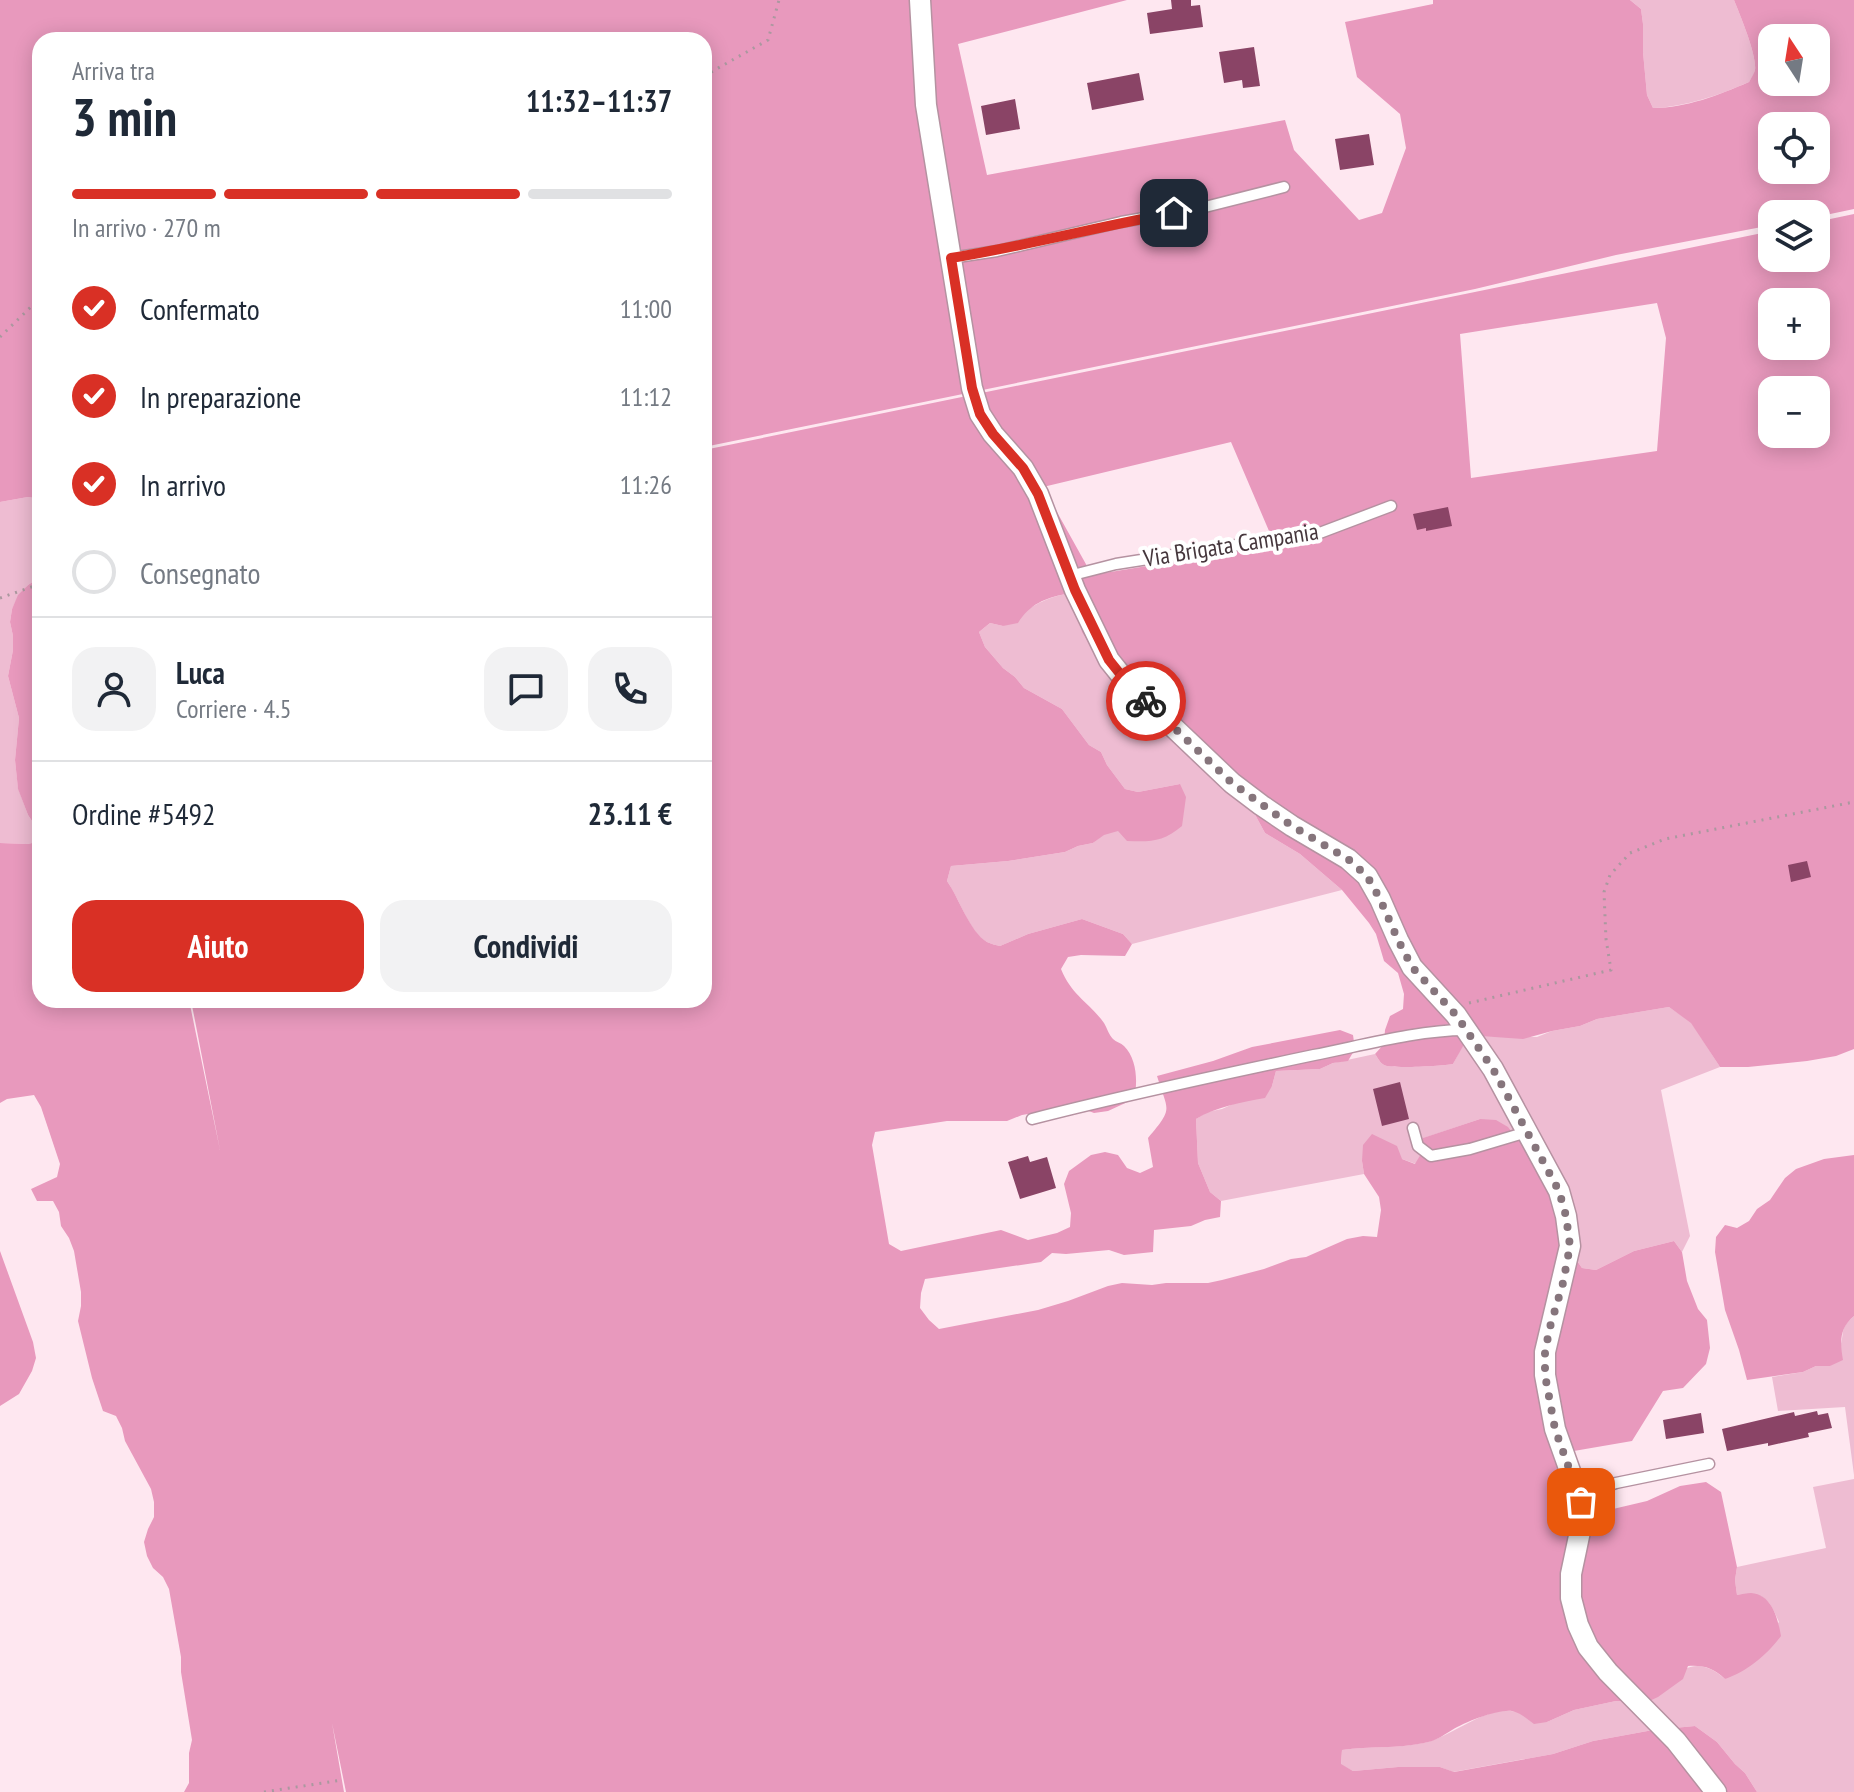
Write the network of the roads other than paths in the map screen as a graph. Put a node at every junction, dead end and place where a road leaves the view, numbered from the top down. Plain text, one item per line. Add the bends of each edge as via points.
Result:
1 (920, 0) edge
2 (1284, 187) dead end
3 (951, 258) junction
4 (1391, 506) dead end
5 (1069, 576) junction
6 (1467, 1030) junction
7 (1032, 1119) dead end
8 (1413, 1128) dead end
9 (1527, 1132) junction
10 (1709, 1464) dead end
11 (1579, 1495) junction
12 (1716, 1792) edge

1 - 3 street via 926,105
2 - 3 lane
3 - 5 street via 980,414 1038,494
4 - 5 lane, Via Brigata Campania via 1317,534
5 - 6 street via 1109,660 1129,685 1232,783 1367,876 1412,967
6 - 7 lane via 1227,1073
6 - 9 street
8 - 9 lane via 1418,1146 1431,1156
9 - 11 street via 1559,1191 1566,1216 1570,1246 1545,1352 1545,1375 1555,1429
10 - 11 lane
11 - 12 street via 1582,1522 1571,1598 1588,1647

